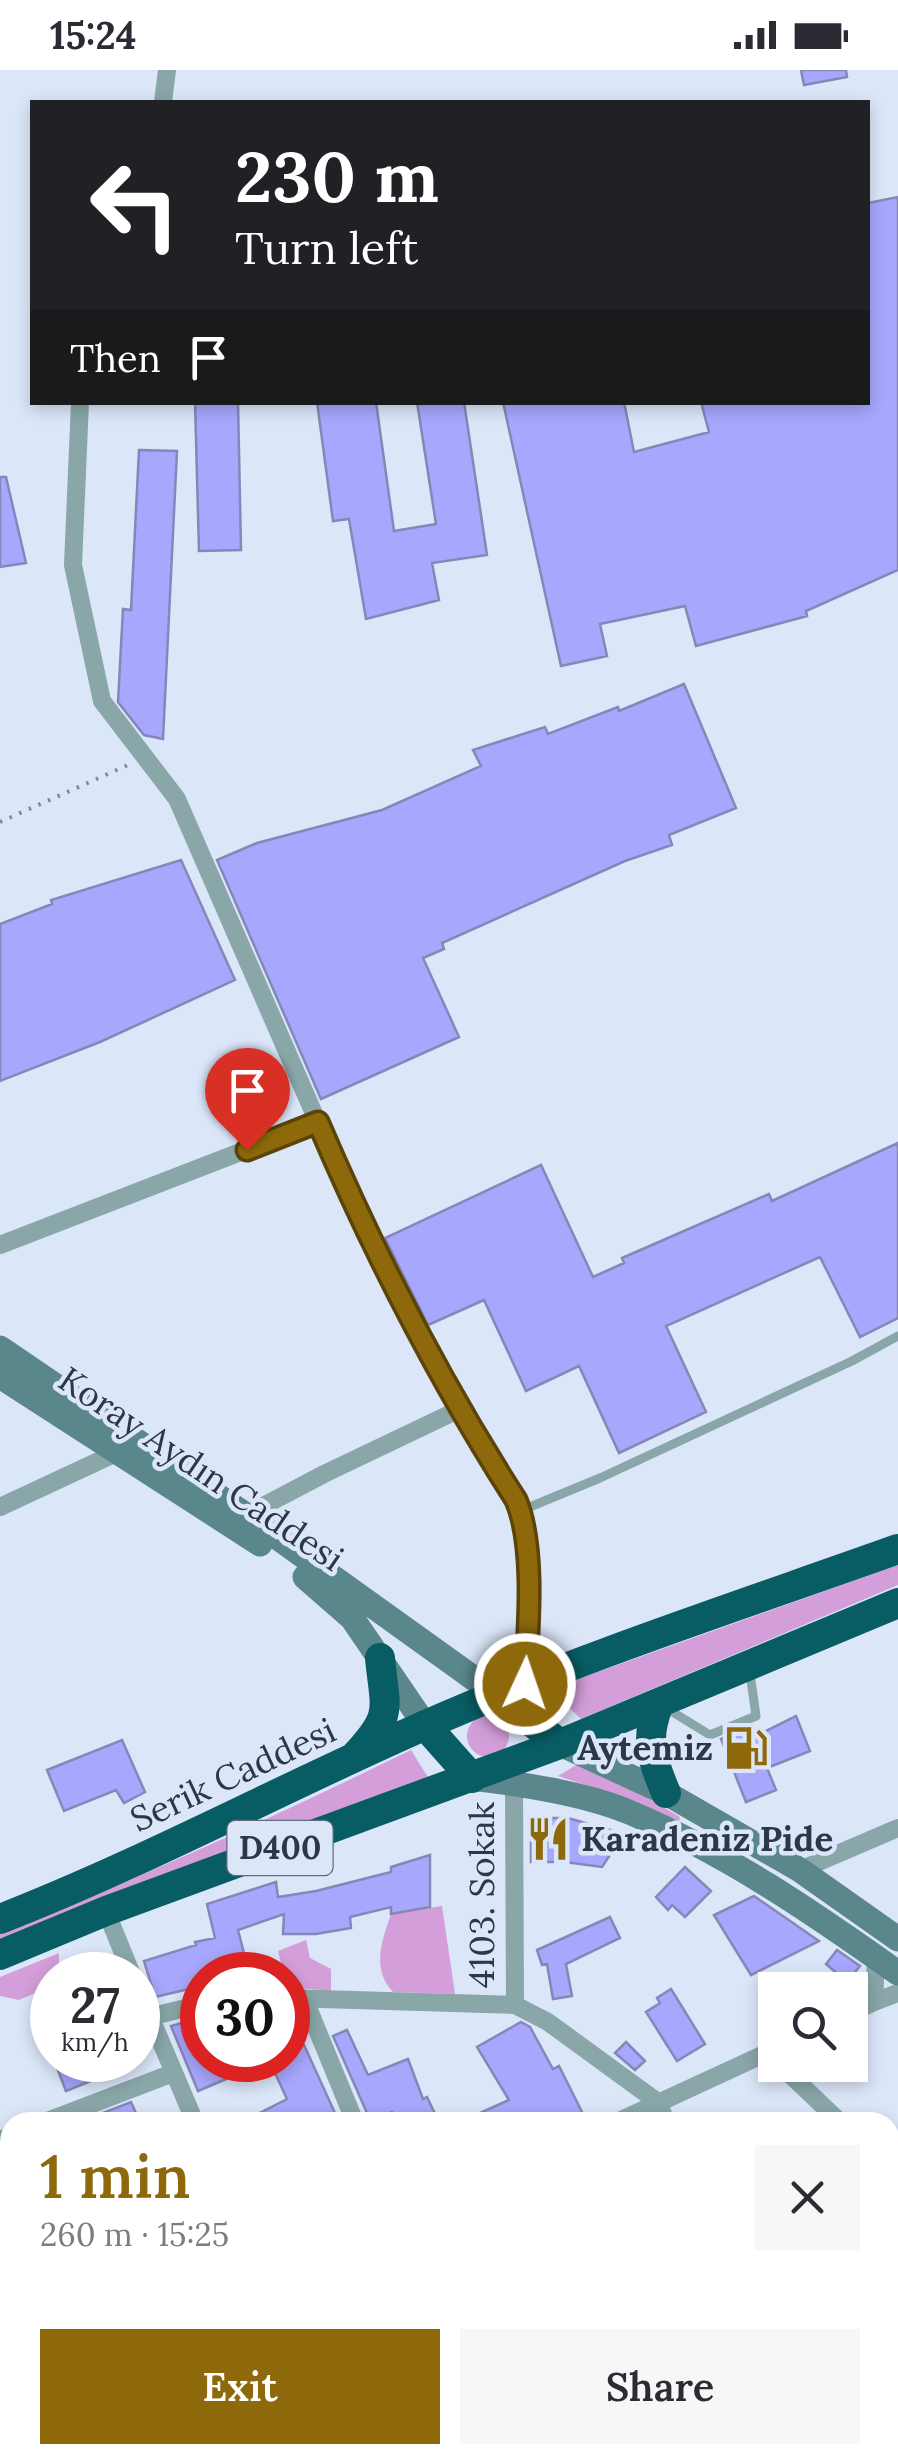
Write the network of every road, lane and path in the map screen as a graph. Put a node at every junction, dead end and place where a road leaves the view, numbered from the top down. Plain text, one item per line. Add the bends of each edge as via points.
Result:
1 (168, 70) edge
2 (163, 100) edge
3 (80, 405) edge
4 (145, 758) junction
5 (0, 822) edge
6 (318, 1122) junction
7 (0, 1246) edge
8 (898, 1336) edge
9 (0, 1348) edge
10 (0, 1376) edge
11 (458, 1410) junction
12 (116, 1453) junction
13 (0, 1507) edge
14 (520, 1510) junction
15 (246, 1515) junction
16 (898, 1549) edge
17 (898, 1603) edge
18 (380, 1658) junction
19 (749, 1665) junction
20 (511, 1689) junction
21 (659, 1704) junction
22 (426, 1725) junction
23 (560, 1744) junction
24 (350, 1761) junction
25 (472, 1778) junction
26 (514, 1783) junction
27 (666, 1793) junction
28 (898, 1828) edge
29 (800, 1870) junction
30 (106, 1912) junction
31 (0, 1919) edge
32 (898, 1939) edge
33 (123, 1952) edge
34 (0, 1955) edge
35 (876, 1957) junction
36 (898, 1973) edge
37 (898, 1993) edge
38 (310, 1999) edge
39 (874, 2002) junction
40 (868, 2005) edge
41 (516, 2006) junction
42 (310, 2028) edge
43 (160, 2043) edge
44 (758, 2063) edge
45 (173, 2073) junction
46 (799, 2082) edge
47 (660, 2103) junction
48 (71, 2112) edge
49 (191, 2112) edge
50 (349, 2112) edge
51 (640, 2112) edge
52 (663, 2112) edge
53 (830, 2112) edge

1 - 2 street
3 - 4 street via 73,565 102,701
4 - 5 path
4 - 6 street via 177,799
6 - 7 street
6 - 11 street
8 - 14 lane
9 - 15 main road
10 - 12 main road, Koray Aydın Caddesi
11 - 14 street
11 - 15 street
12 - 13 street
12 - 18 main road, Koray Aydın Caddesi via 318,1586
14 - 20 street via 529,1613
15 - 20 main road
16 - 20 highway, D400
17 - 19 highway, D400
18 - 22 main road, Koray Aydın Caddesi
18 - 24 highway via 385,1714
19 - 21 highway, D400
19 - 21 lane via 756,1716 710,1734
20 - 22 highway, Serik Caddesi / D400
20 - 23 highway
21 - 23 highway, D400
21 - 27 highway via 650,1742
22 - 24 highway, Serik Caddesi / D400
22 - 25 highway
23 - 25 highway, D400
23 - 27 main road
24 - 31 highway, Serik Caddesi / D400
25 - 26 main road
25 - 30 highway, D400
26 - 35 main road via 626,1811 696,1844
26 - 41 street, 4103. Sokak
27 - 29 main road
28 - 29 street
29 - 32 main road
30 - 33 street
30 - 34 highway, D400
35 - 36 main road
35 - 39 street
37 - 39 street
38 - 41 street
39 - 40 street
41 - 47 street
42 - 50 street
43 - 45 street
44 - 47 street
45 - 48 street
45 - 49 street
46 - 53 street
47 - 51 street
47 - 52 street

